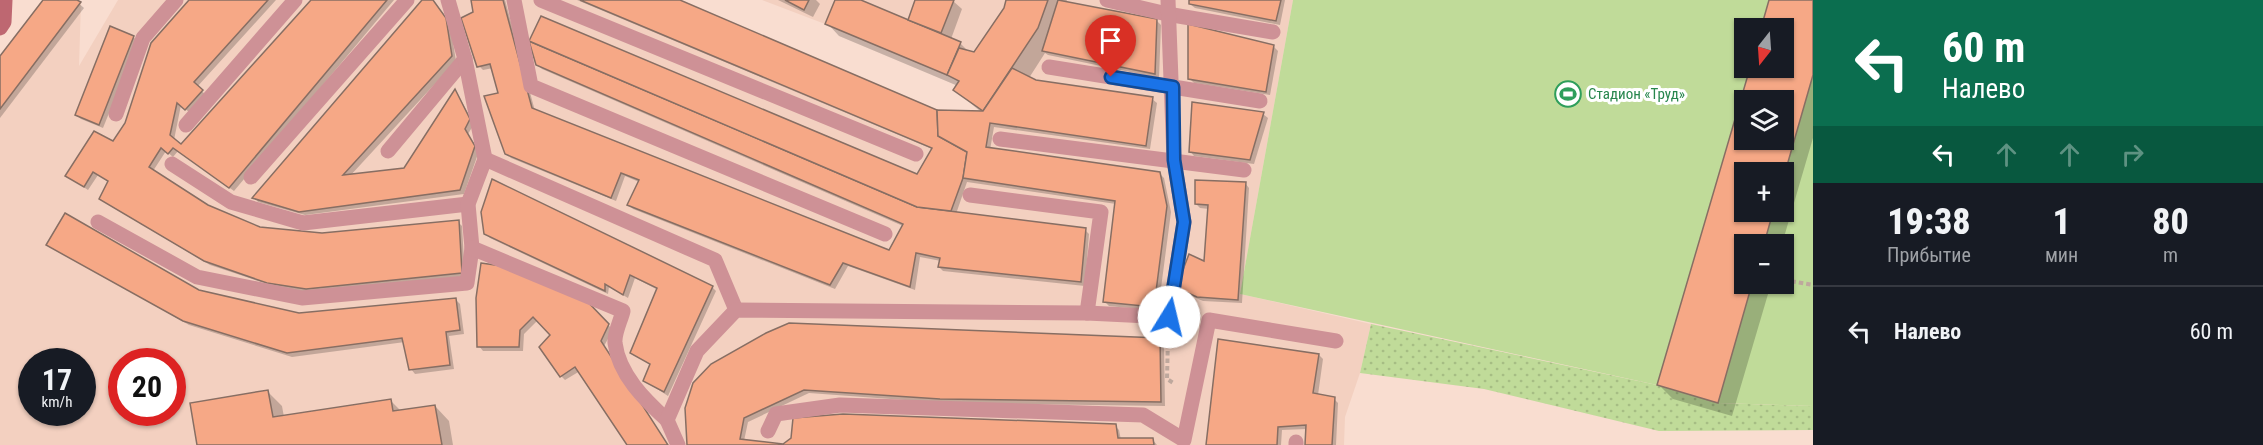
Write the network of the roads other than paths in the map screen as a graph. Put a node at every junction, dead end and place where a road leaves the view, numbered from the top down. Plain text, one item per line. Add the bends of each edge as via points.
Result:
1 (5, 0) edge
2 (176, 0) edge
3 (295, 0) edge
4 (407, 0) edge
5 (448, 0) edge
6 (514, 0) edge
7 (541, 0) edge
8 (1107, 0) edge
9 (1168, 7) edge
10 (0, 28) edge
11 (1273, 32) dead end
12 (465, 59) junction
13 (1049, 67) dead end
14 (1173, 87) junction
15 (1260, 101) dead end
16 (116, 114) dead end
17 (186, 125) dead end
18 (1000, 139) dead end
19 (388, 151) dead end
20 (916, 154) dead end
21 (486, 159) junction
22 (1174, 160) junction
23 (172, 164) dead end
24 (1244, 170) dead end
25 (251, 177) dead end
26 (970, 195) dead end
27 (468, 204) junction
28 (98, 222) dead end
29 (885, 234) dead end
30 (472, 248) junction
31 (736, 310) junction
32 (1087, 313) junction
33 (1336, 342) dead end
34 (667, 420) junction
35 (768, 431) dead end
36 (1184, 442) edge
37 (678, 445) edge

1 - 10 main road
2 - 16 lane via 143,38
3 - 17 lane
4 - 25 lane
5 - 12 lane
6 - 29 lane via 531,86
7 - 20 lane
8 - 9 lane
9 - 11 lane
9 - 14 lane
12 - 19 lane
12 - 21 lane
13 - 14 lane
14 - 15 lane
14 - 22 lane
18 - 22 lane
21 - 27 lane
21 - 31 lane via 715,260
22 - 24 lane
22 - 32 lane via 1184,222 1169,317
23 - 27 lane via 231,202 303,223
26 - 32 lane via 1101,213
27 - 30 lane
28 - 30 lane via 197,276 302,298 467,284
30 - 34 lane via 623,311 615,341 623,368 643,398
31 - 32 lane
31 - 34 lane via 697,351
33 - 36 lane via 1209,320
34 - 37 lane
35 - 36 lane via 776,414 840,405 1143,415

